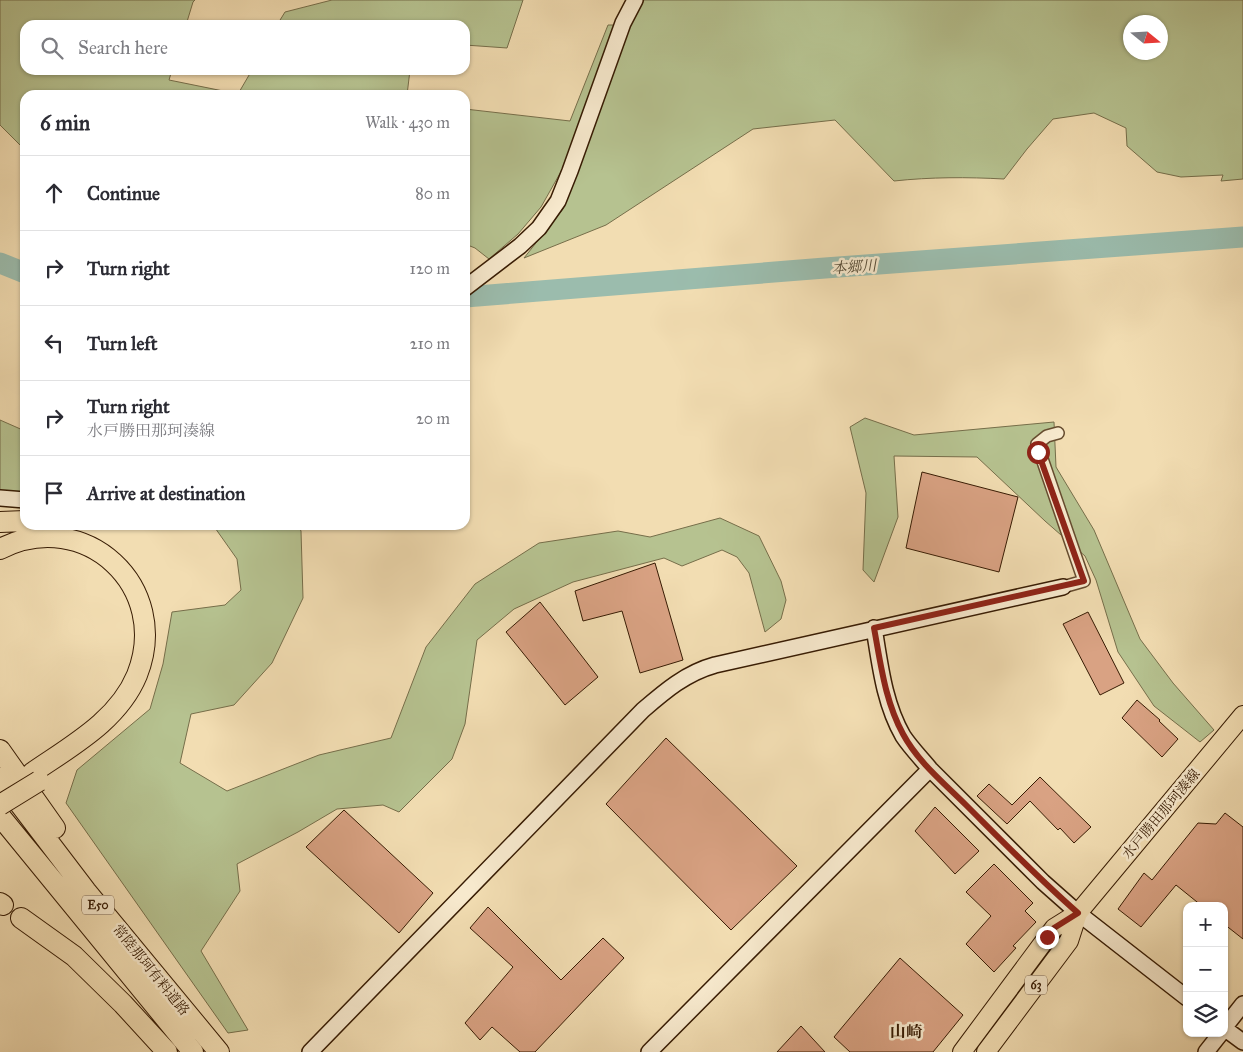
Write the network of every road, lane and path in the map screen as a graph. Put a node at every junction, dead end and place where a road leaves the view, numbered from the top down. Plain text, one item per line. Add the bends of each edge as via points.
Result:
1 (635, 0) edge
2 (470, 284) edge
3 (1058, 434) dead end
4 (0, 498) edge
5 (20, 500) edge
6 (20, 521) edge
7 (0, 522) edge
8 (81, 530) edge
9 (0, 549) edge
10 (1063, 587) joint
11 (874, 628) junction
12 (1243, 716) edge
13 (0, 750) edge
14 (930, 769) junction
15 (36, 777) junction
16 (3, 792) edge
17 (0, 816) edge
18 (1078, 913) junction
19 (21, 918) dead end
20 (1183, 995) edge
21 (1243, 1004) edge
22 (188, 1015) junction
23 (1228, 1023) edge
24 (1228, 1031) edge
25 (1217, 1037) edge
26 (1243, 1042) edge
27 (167, 1052) edge
28 (193, 1052) edge
29 (218, 1052) edge
30 (310, 1052) edge
31 (649, 1052) edge
32 (962, 1052) edge
33 (986, 1052) edge
34 (1206, 1052) edge

1 - 2 street via 558,201 539,228 520,246
3 - 10 street via 1047,436 1037,444 1084,581
4 - 5 street
6 - 7 highway
8 - 15 highway via 113,547 146,588 156,624 153,661 137,698 123,716 89,748
9 - 15 highway via 19,540 41,536 72,539 94,548 113,561 124,574 140,604 144,622 142,657 132,684 115,710
10 - 11 street
11 - 14 street via 885,690 894,716 904,736
11 - 30 street via 703,668 660,695
12 - 18 main road, 水戸勝田那珂湊線 / 63
13 - 22 highway
14 - 18 street
14 - 31 street
15 - 16 highway, bridge
16 - 22 highway, 常陸那珂有料道路 / E50
17 - 28 highway, 常陸那珂有料道路 / E50
18 - 20 street
18 - 32 main road, 水戸勝田那珂湊線 / 63 via 1054,928
18 - 33 main road, 水戸勝田那珂湊線 / 63 via 1069,941
19 - 27 highway via 74,956
21 - 23 street
22 - 29 highway, 常陸那珂有料道路 / E50
24 - 26 street
25 - 34 street

